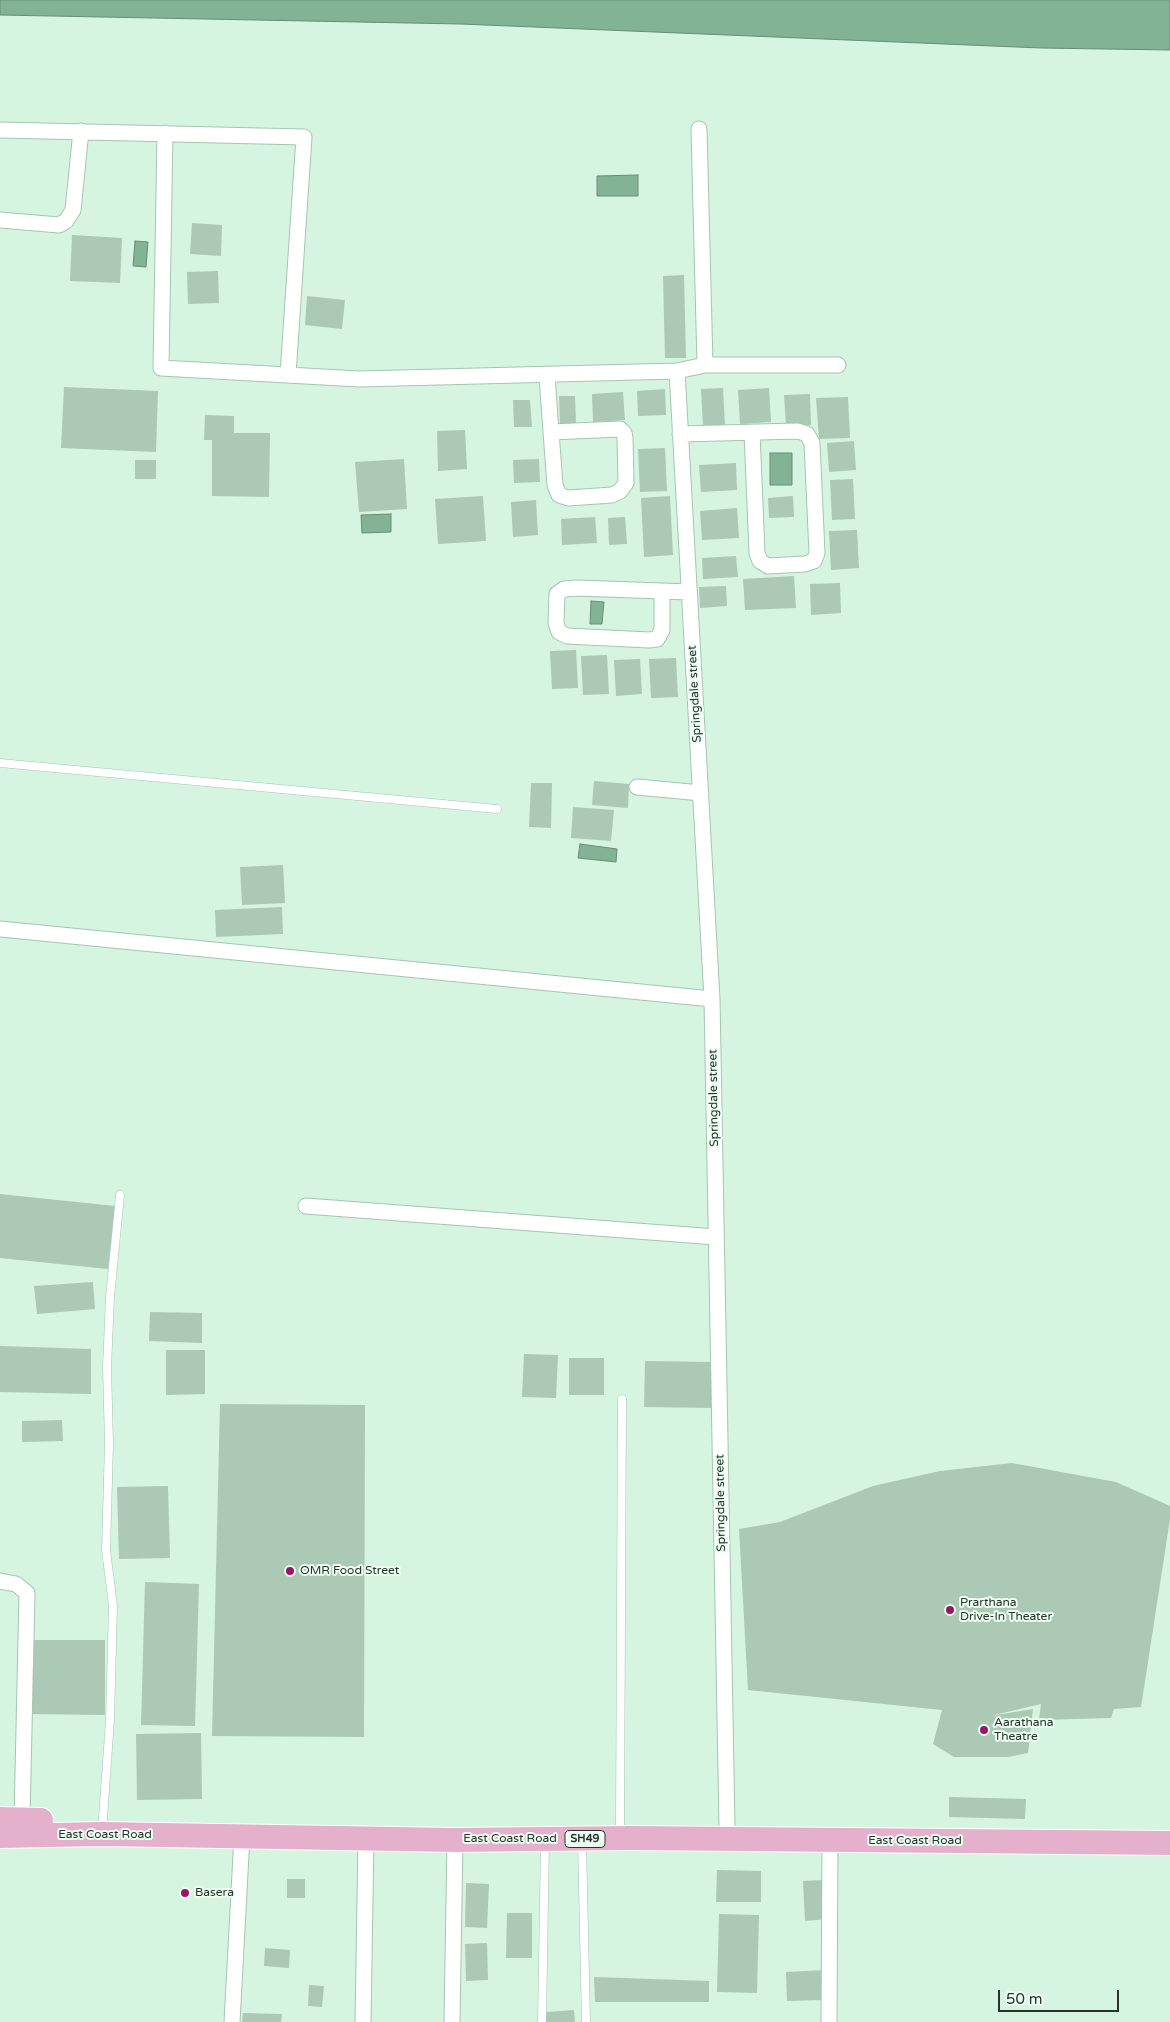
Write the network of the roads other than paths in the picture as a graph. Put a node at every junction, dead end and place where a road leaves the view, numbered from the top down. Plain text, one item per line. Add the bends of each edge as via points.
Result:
1 (699, 129) dead end
2 (0, 130) edge
3 (81, 131) junction
4 (165, 133) junction
5 (0, 220) edge
6 (705, 365) junction
7 (838, 365) dead end
8 (677, 371) junction
9 (547, 374) junction
10 (288, 375) junction
11 (551, 432) junction
12 (752, 433) junction
13 (680, 434) junction
14 (662, 591) junction
15 (689, 592) junction
16 (0, 763) edge
17 (637, 787) dead end
18 (701, 793) junction
19 (497, 809) dead end
20 (0, 929) edge
21 (712, 999) junction
22 (120, 1195) dead end
23 (306, 1206) dead end
24 (716, 1237) junction
25 (622, 1399) dead end
26 (0, 1581) edge
27 (11, 1819) edge
28 (620, 1827) junction
29 (727, 1827) junction
30 (103, 1828) junction
31 (1170, 1830) edge
32 (0, 1836) edge
33 (242, 1836) junction
34 (366, 1838) junction
35 (545, 1839) junction
36 (582, 1839) junction
37 (455, 1840) junction
38 (830, 1841) junction
39 (1170, 1843) edge
40 (232, 2022) edge
41 (363, 2022) edge
42 (452, 2022) edge
43 (542, 2022) edge
44 (586, 2022) edge
45 (830, 2022) edge

1 - 6 street
2 - 3 street
3 - 4 street
3 - 5 street via 74,210 66,221 59,225
4 - 10 street via 161,368
4 - 10 street via 304,138
6 - 7 street
6 - 8 street
8 - 9 street
8 - 13 street, Springdale street
9 - 10 street via 359,379
9 - 11 street
11 - 11 street via 555,485 559,495 568,498 612,496 620,491 626,483 625,438 620,429
12 - 12 street via 760,561 768,566 814,561 812,444 807,434 798,431
12 - 13 street
13 - 15 street, Springdale street
14 - 14 street via 564,590 557,594 556,623 560,632 568,636 657,639 662,630
14 - 15 street
15 - 18 street, Springdale street
16 - 19 lane
17 - 18 street
18 - 21 street, Springdale street
20 - 21 street
21 - 24 street, Springdale street
22 - 30 lane via 107,1368 106,1550 113,1606
23 - 24 street
24 - 29 street, Springdale street
25 - 28 lane
26 - 27 street via 16,1584 27,1593
27 - 30 main road, East Coast Road / SH49
28 - 29 main road, East Coast Road / SH49
28 - 30 main road, East Coast Road / SH49
29 - 31 main road, East Coast Road / SH49
30 - 32 main road, East Coast Road / SH49
30 - 33 main road, East Coast Road / SH49
33 - 34 main road, East Coast Road / SH49
33 - 40 street
34 - 37 main road, East Coast Road / SH49
34 - 41 street
35 - 36 main road, East Coast Road / SH49
35 - 37 main road, East Coast Road / SH49
35 - 43 lane
36 - 38 main road, East Coast Road / SH49
36 - 44 lane
37 - 42 street
38 - 39 main road, East Coast Road / SH49
38 - 45 street

